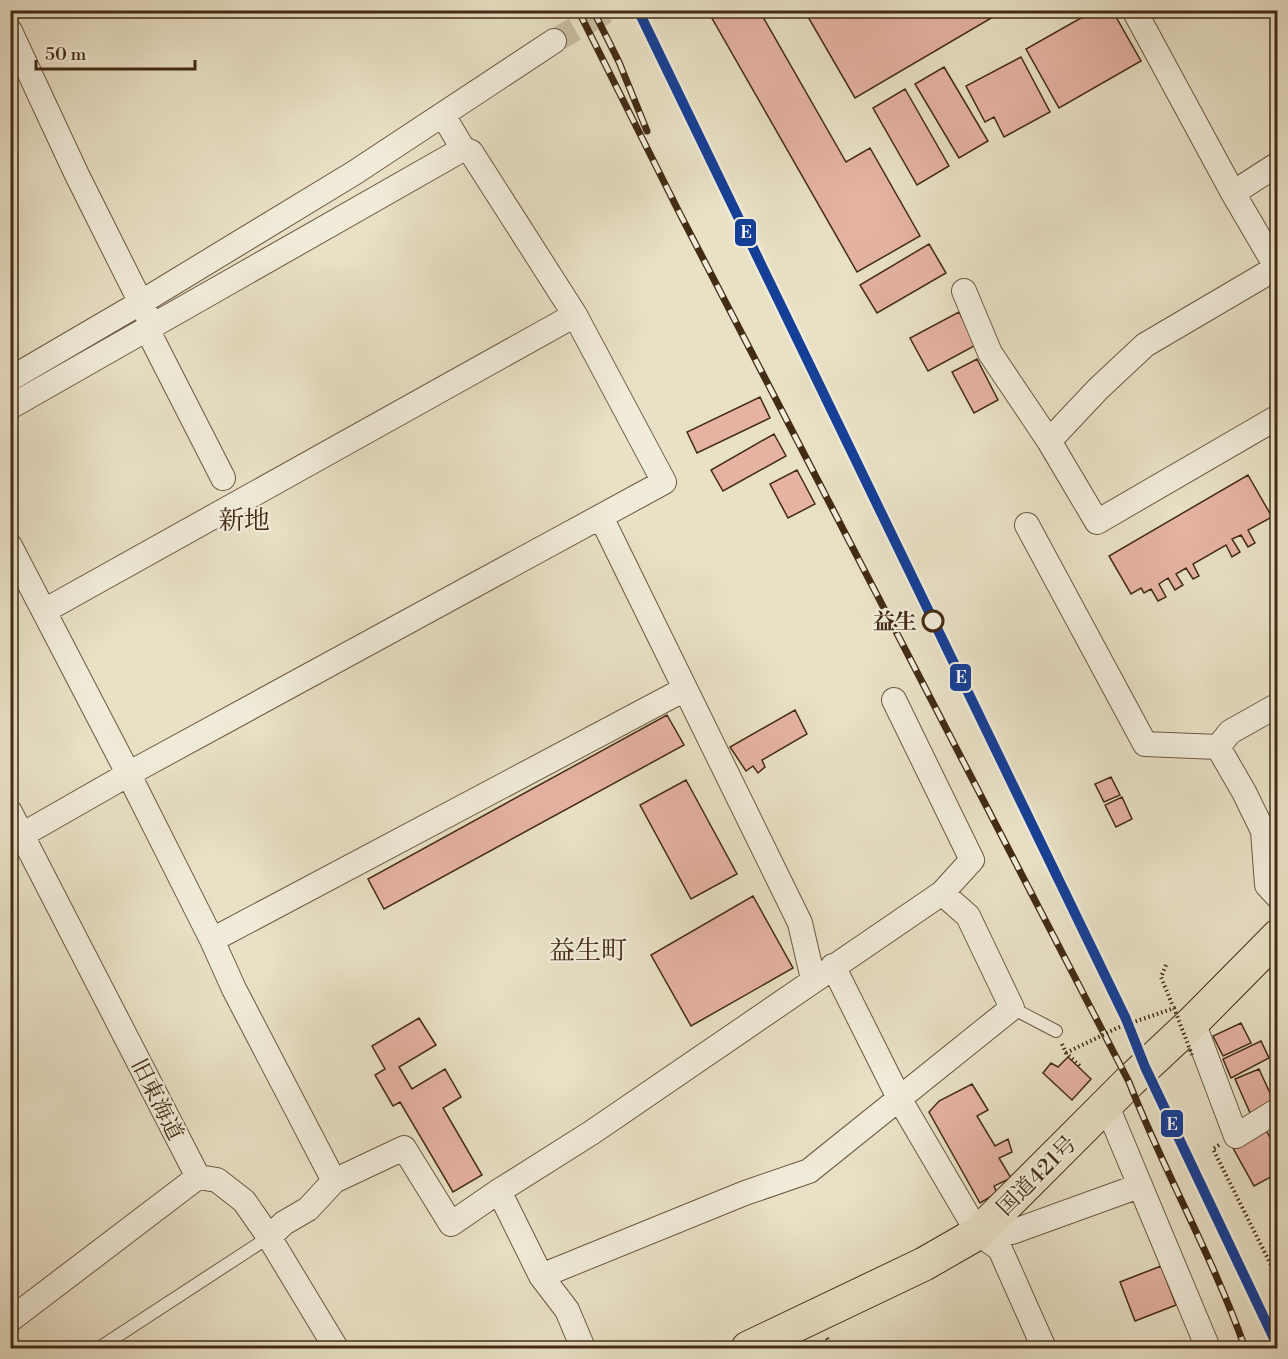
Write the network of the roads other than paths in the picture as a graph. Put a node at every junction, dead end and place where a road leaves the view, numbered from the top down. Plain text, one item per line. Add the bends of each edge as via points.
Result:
1 (1134, 10) edge
2 (10, 31) edge
3 (554, 41) tunnel mouth
4 (443, 115) junction
5 (463, 149) junction
6 (1278, 164) edge
7 (1233, 193) junction
8 (1277, 269) edge
9 (964, 291) dead end
10 (140, 303) junction
11 (575, 315) junction
12 (150, 327) junction
13 (10, 379) edge
14 (10, 406) edge
15 (1278, 417) edge
16 (1049, 441) junction
17 (223, 478) dead end
18 (601, 517) junction
19 (1027, 525) dead end
20 (10, 546) edge
21 (44, 611) junction
22 (686, 689) junction
23 (894, 700) dead end
24 (1278, 705) edge
25 (1218, 747) junction
26 (129, 775) junction
27 (10, 812) edge
28 (22, 835) junction
29 (942, 892) junction
30 (1278, 897) edge
31 (1278, 936) edge
32 (212, 940) junction
33 (823, 973) junction
34 (1012, 1008) junction
35 (1183, 1015) junction
36 (1056, 1031) road end
37 (900, 1100) junction
38 (1106, 1104) junction
39 (1278, 1110) edge
40 (198, 1177) junction
41 (334, 1181) junction
42 (1139, 1186) junction
43 (499, 1191) junction
44 (982, 1229) junction
45 (269, 1237) junction
46 (541, 1276) junction
47 (10, 1320) edge
48 (99, 1348) edge
49 (336, 1348) edge
50 (583, 1348) edge
51 (748, 1348) edge
52 (1044, 1348) edge
53 (1208, 1348) edge

1 - 7 street
2 - 10 street
3 - 4 street
4 - 5 street
4 - 10 street
5 - 11 street via 471,152
5 - 12 street
6 - 7 street
7 - 8 street
8 - 16 street via 1145,345
9 - 16 street via 990,353
10 - 12 street
10 - 13 street
11 - 18 street via 664,482
11 - 21 street
12 - 14 street
12 - 17 street
15 - 16 street via 1097,522
18 - 22 street
18 - 26 street
19 - 25 street via 1145,744
20 - 21 street
21 - 26 street
22 - 32 street
22 - 33 street
23 - 29 street via 972,860
24 - 25 street via 1230,732
25 - 30 street via 1263,831 1267,885
26 - 28 street
26 - 32 street
27 - 28 street, 旧東海道
28 - 40 street, 旧東海道
29 - 33 street
29 - 34 street via 968,916
31 - 35 highway, 国道421号
32 - 41 street
33 - 37 street
33 - 43 street via 591,1133
34 - 36 lane
34 - 37 street
35 - 38 highway, 国道421号
35 - 39 street via 1236,1136
37 - 44 street
37 - 46 street via 809,1171
38 - 42 street
38 - 44 highway, 国道421号
40 - 45 street via 217,1180 244,1201
40 - 47 street
41 - 43 street via 404,1148 451,1224
41 - 45 street via 308,1209
42 - 44 street via 1012,1232
42 - 53 street
43 - 46 street
44 - 51 highway, 国道421号 via 924,1264
44 - 52 street via 1000,1249
45 - 48 lane
45 - 49 street
46 - 50 street via 567,1310

